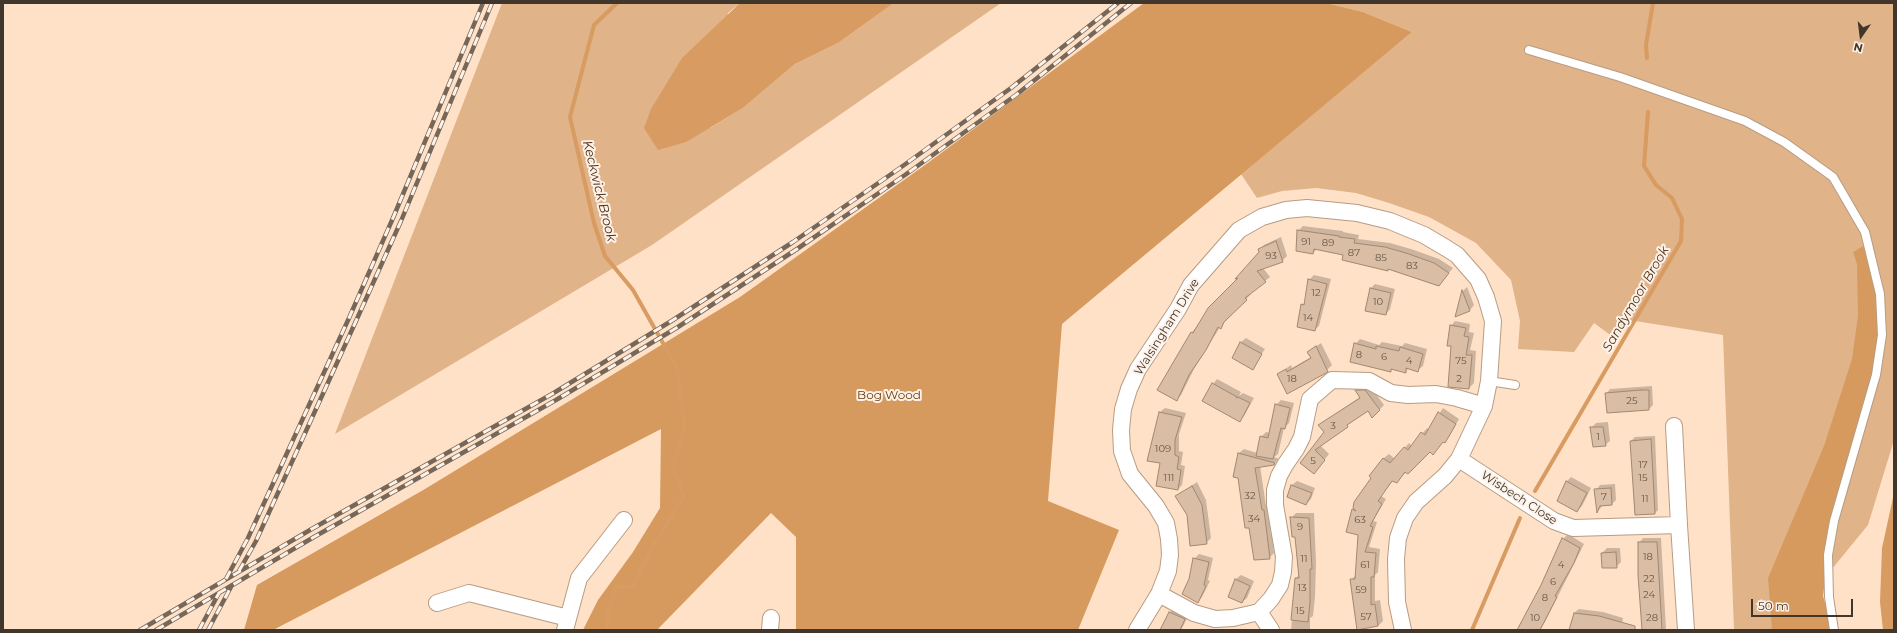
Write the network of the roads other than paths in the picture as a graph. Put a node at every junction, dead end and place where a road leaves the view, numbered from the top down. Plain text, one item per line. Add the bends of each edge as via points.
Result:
1 (1529, 50) dead end
2 (1489, 381) junction
3 (1515, 385) dead end
4 (1484, 406) junction
5 (1674, 426) dead end
6 (1459, 459) junction
7 (624, 520) dead end
8 (1679, 525) junction
9 (1159, 594) junction
10 (437, 603) dead end
11 (1259, 612) junction
12 (566, 624) edge
13 (1137, 630) edge
14 (1271, 630) edge
15 (1403, 630) edge
16 (1686, 630) edge
17 (1834, 630) edge

1 - 17 lane via 1620,76 1738,118 1784,142 1833,177 1865,232 1880,294 1882,335 1876,375 1834,521 1828,555 1829,597
2 - 3 lane
2 - 4 street, Walsingham Drive
2 - 9 street, Walsingham Drive via 1493,321 1486,297 1478,279 1446,248 1424,235 1390,222 1357,213 1322,208 1286,210 1262,217 1239,230 1191,285 1138,370 1123,409 1122,451 1130,474 1156,506 1166,523 1170,555 1168,571
4 - 6 street, Walsingham Drive
4 - 11 street via 1436,394 1408,396 1392,392 1369,381 1332,380 1310,399 1302,437 1279,476 1275,490 1284,557 1280,585
5 - 8 street
6 - 8 street, Wisbech Close via 1554,522 1573,528
6 - 15 street, Walsingham Drive via 1445,476 1416,502 1405,518 1398,538 1397,602
7 - 12 street via 579,578
8 - 16 street
9 - 11 street via 1194,613 1215,619
9 - 13 street, Walsingham Drive
10 - 12 street via 469,593
11 - 14 street

